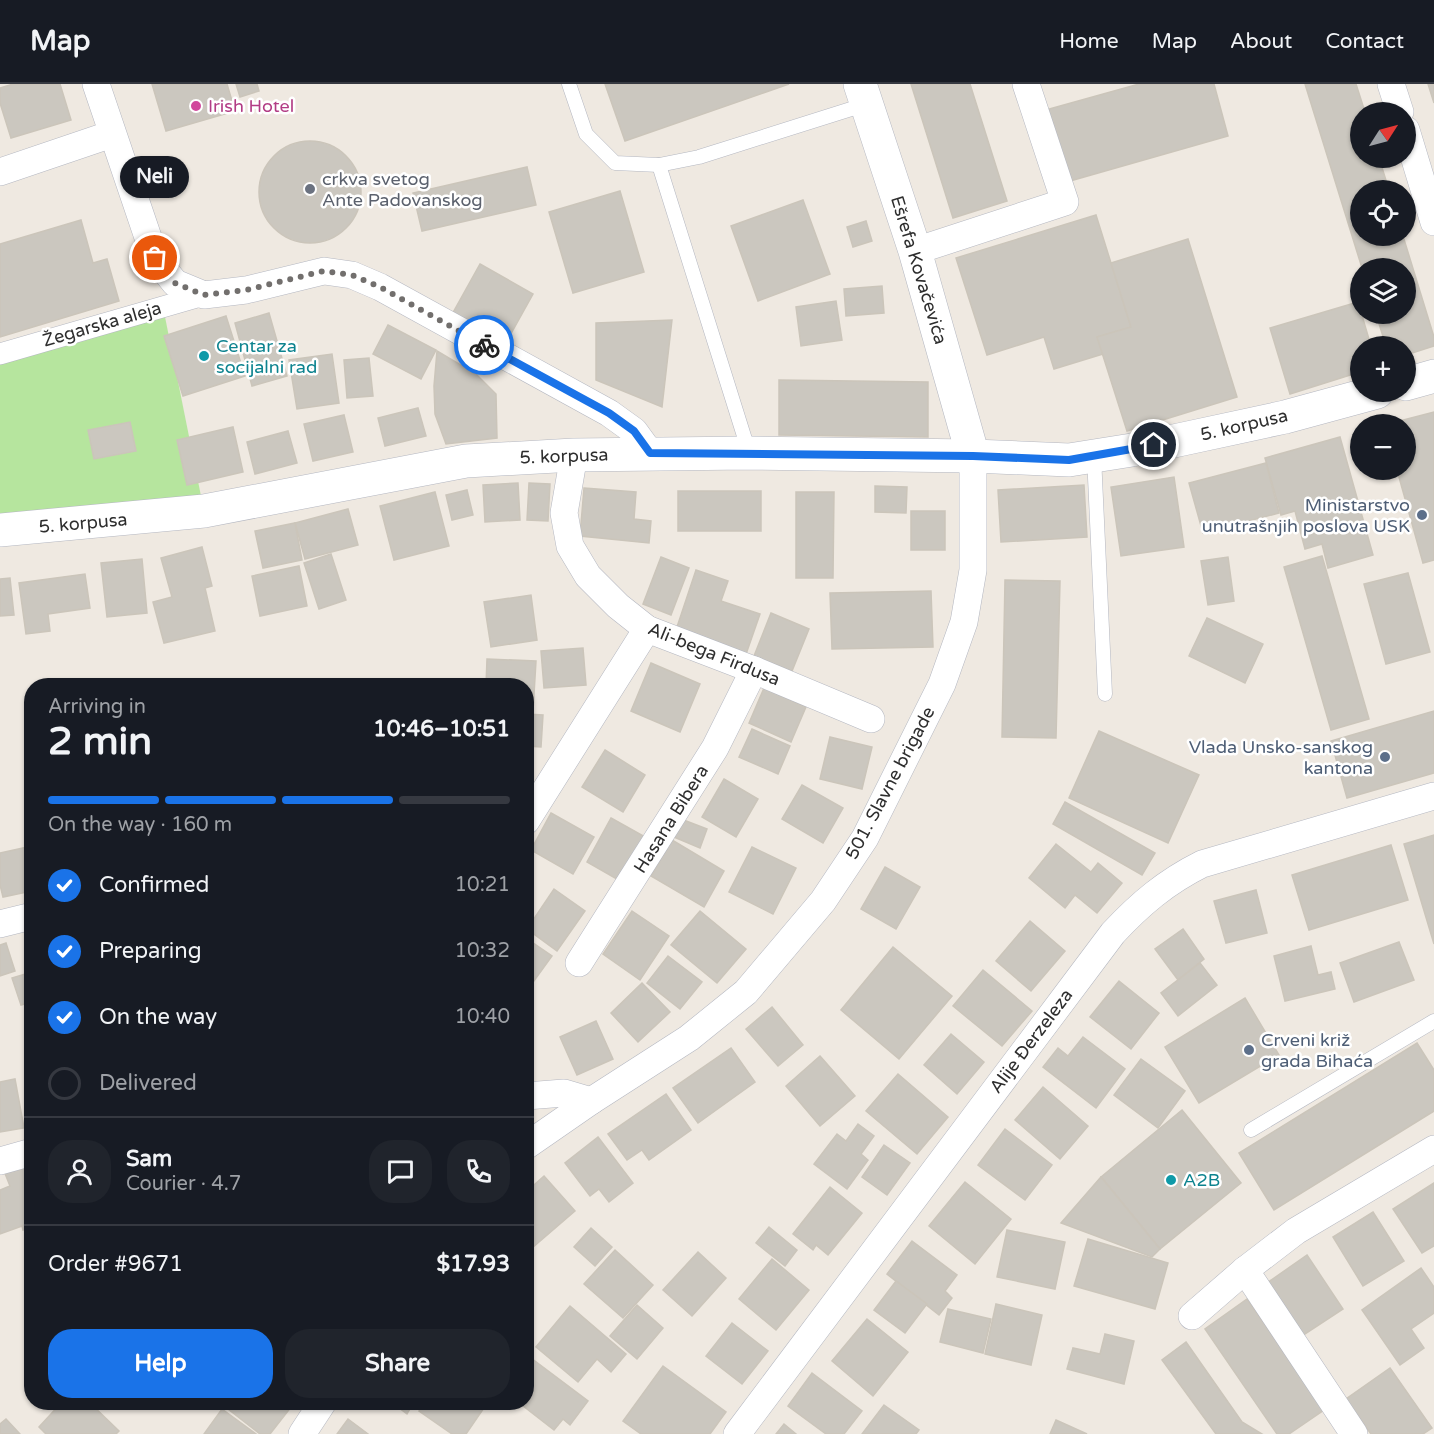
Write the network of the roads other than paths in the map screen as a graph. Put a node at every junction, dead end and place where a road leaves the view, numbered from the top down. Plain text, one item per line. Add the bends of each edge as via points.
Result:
1 (96, 84) edge
2 (569, 84) edge
3 (1026, 84) edge
4 (1391, 84) edge
5 (863, 94) edge
6 (1397, 102) edge
7 (112, 134) junction
8 (1416, 163) edge
9 (659, 165) junction
10 (0, 172) edge
11 (1434, 222) edge
12 (915, 251) junction
13 (204, 295) junction
14 (0, 354) edge
15 (1434, 376) edge
16 (1416, 381) edge
17 (1350, 399) edge
18 (650, 453) junction
19 (749, 453) junction
20 (574, 455) junction
21 (973, 456) junction
22 (1094, 456) junction
23 (0, 530) edge
24 (647, 629) junction
25 (754, 670) junction
26 (1105, 694) dead end
27 (871, 719) dead end
28 (1434, 796) edge
29 (534, 805) edge
30 (24, 918) edge
31 (0, 924) edge
32 (579, 963) dead end
33 (1434, 1021) edge
34 (534, 1095) edge
35 (591, 1101) junction
36 (1251, 1130) dead end
37 (534, 1140) edge
38 (1434, 1149) edge
39 (24, 1154) edge
40 (0, 1161) edge
41 (1245, 1270) junction
42 (1192, 1316) dead end
43 (318, 1410) edge
44 (302, 1434) edge
45 (737, 1434) edge
46 (1354, 1434) edge

1 - 7 street
2 - 9 lane via 586,134 615,163
3 - 12 street via 1065,202
4 - 6 street
5 - 9 lane via 699,157
5 - 12 street, Ešrefa Kovačevića
7 - 10 street
7 - 13 street via 155,258 175,283
8 - 11 street
9 - 19 lane
12 - 21 street, Ešrefa Kovačevića
13 - 14 street, Žegarska aleja
13 - 18 street via 246,290 324,271 352,275 609,413 634,431
15 - 16 street
17 - 22 street, 5. korpusa via 1285,417
18 - 19 street, 5. korpusa
18 - 20 street, 5. korpusa
19 - 21 street, 5. korpusa
20 - 23 street, 5. korpusa via 466,461 204,512
20 - 24 street, Ali-bega Firdusa via 564,513 570,546 588,576
21 - 22 street, 5. korpusa via 1069,460
21 - 35 street, 501. Slavne brigade via 973,570 964,622 942,684 864,838 823,901 746,992 689,1038
22 - 26 lane
24 - 25 street, Ali-bega Firdusa
24 - 29 street
25 - 27 street, Ali-bega Firdusa
25 - 32 street, Hasana Bibera via 716,748
28 - 45 street, Alije Đerzeleza via 1202,864 1138,906 1106,942
30 - 31 street
33 - 36 lane
34 - 35 street via 564,1093
35 - 37 street, 501. Slavne brigade
38 - 41 street via 1296,1232
39 - 40 street
41 - 42 street
41 - 46 street
43 - 44 street

